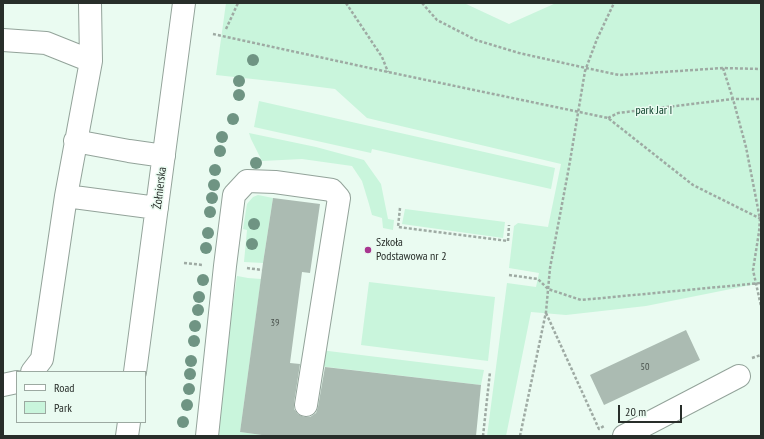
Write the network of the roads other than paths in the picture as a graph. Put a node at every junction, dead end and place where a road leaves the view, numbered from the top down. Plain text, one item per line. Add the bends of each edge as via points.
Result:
1 (90, 3) edge
2 (184, 3) edge
3 (3, 40) edge
4 (91, 61) junction
5 (75, 141) junction
6 (164, 156) junction
7 (66, 196) junction
8 (158, 208) junction
9 (743, 368) road end
10 (33, 371) edge
11 (135, 371) edge
12 (16, 382) edge
13 (3, 385) edge
14 (306, 406) dead end
15 (128, 423) edge
16 (615, 431) edge
17 (127, 436) edge
18 (207, 436) edge

1 - 4 street
2 - 6 street, Żołnierska
3 - 4 street via 46,43
4 - 5 street
5 - 6 street
5 - 7 street
6 - 8 street, Żołnierska
7 - 8 street
7 - 10 street via 42,359
8 - 11 street, Żołnierska
9 - 16 street
12 - 13 street
14 - 18 street via 339,198 332,190 247,181 234,195
15 - 17 street

